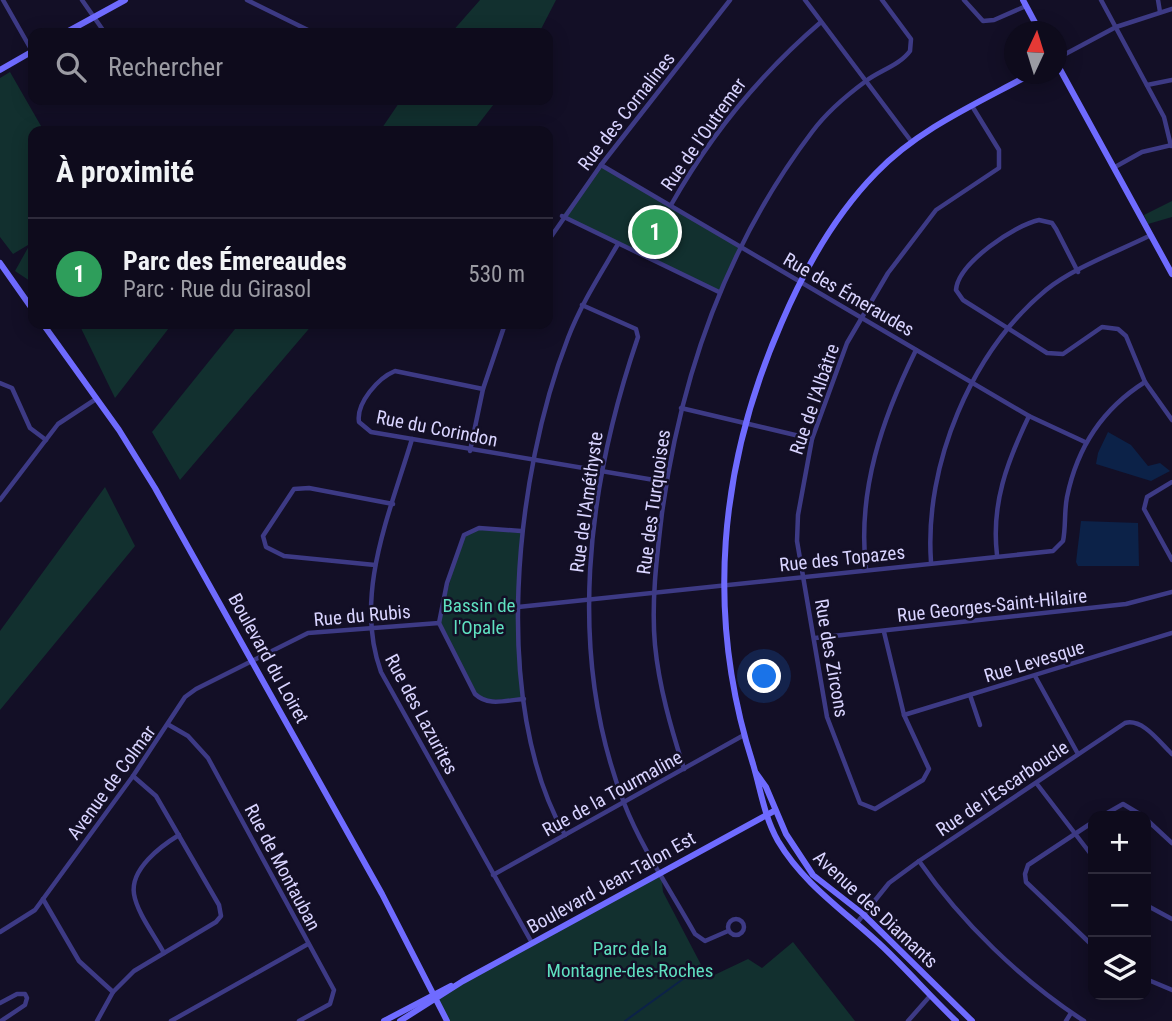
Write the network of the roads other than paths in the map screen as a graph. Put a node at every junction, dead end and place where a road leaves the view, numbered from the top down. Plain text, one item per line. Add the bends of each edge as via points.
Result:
1 (3, 0) edge
2 (82, 0) edge
3 (125, 0) edge
4 (247, 0) edge
5 (730, 0) edge
6 (805, 0) edge
7 (882, 0) edge
8 (964, 0) edge
9 (1101, 0) edge
10 (1158, 0) edge
11 (1024, 3) edge
12 (1172, 9) edge
13 (1160, 12) junction
14 (92, 18) junction
15 (1034, 21) edge
16 (821, 22) junction
17 (1115, 27) junction
18 (74, 28) edge
19 (101, 28) edge
20 (304, 28) edge
21 (28, 42) edge
22 (28, 54) edge
23 (1067, 54) edge
24 (0, 70) edge
25 (1067, 80) edge
26 (1172, 80) edge
27 (866, 81) junction
28 (1013, 84) edge
29 (1147, 85) junction
30 (972, 106) junction
31 (911, 141) junction
32 (1171, 146) edge
33 (601, 164) junction
34 (1115, 167) junction
35 (671, 205) junction
36 (562, 216) junction
37 (553, 232) edge
38 (1151, 235) junction
39 (618, 244) junction
40 (741, 247) junction
41 (0, 263) edge
42 (1078, 272) junction
43 (1172, 274) edge
44 (800, 282) junction
45 (719, 292) junction
46 (28, 303) edge
47 (582, 305) junction
48 (862, 318) junction
49 (1007, 328) junction
50 (47, 329) edge
51 (503, 329) edge
52 (916, 350) junction
53 (1145, 382) junction
54 (0, 383) edge
55 (974, 383) junction
56 (483, 389) junction
57 (96, 399) junction
58 (681, 408) junction
59 (1029, 416) junction
60 (1172, 421) edge
61 (744, 422) junction
62 (412, 439) junction
63 (812, 439) junction
64 (46, 440) junction
65 (1085, 442) junction
66 (470, 450) junction
67 (533, 461) junction
68 (600, 472) junction
69 (666, 482) junction
70 (1172, 482) edge
71 (1, 496) edge
72 (393, 504) junction
73 (521, 531) junction
74 (997, 555) junction
75 (1172, 560) edge
76 (932, 562) junction
77 (375, 565) junction
78 (866, 569) junction
79 (802, 576) junction
80 (724, 585) junction
81 (1172, 592) edge
82 (655, 593) junction
83 (589, 599) junction
84 (518, 607) junction
85 (439, 623) junction
86 (372, 626) junction
87 (884, 632) junction
88 (1172, 633) edge
89 (815, 638) junction
90 (253, 661) junction
91 (1035, 676) junction
92 (970, 695) junction
93 (524, 699) junction
94 (904, 715) junction
95 (169, 725) junction
96 (980, 725) dead end
97 (744, 735) junction
98 (1078, 754) junction
99 (1172, 754) edge
100 (684, 769) junction
101 (755, 771) junction
102 (133, 776) junction
103 (1037, 784) junction
104 (624, 803) junction
105 (774, 811) junction
106 (1111, 811) edge
107 (1134, 811) edge
108 (765, 815) junction
109 (1151, 824) edge
110 (1088, 825) edge
111 (1074, 834) junction
112 (179, 835) junction
113 (565, 835) junction
114 (1172, 843) edge
115 (1088, 851) edge
116 (919, 861) junction
117 (661, 872) junction
118 (493, 875) junction
119 (43, 899) junction
120 (1151, 908) edge
121 (863, 914) junction
122 (1172, 919) edge
123 (856, 924) junction
124 (728, 931) dead end
125 (0, 932) edge
126 (1088, 941) edge
127 (532, 943) junction
128 (308, 944) junction
129 (164, 953) junction
130 (1151, 981) edge
131 (1172, 990) edge
132 (113, 992) junction
133 (930, 996) junction
134 (434, 997) junction
135 (0, 1003) edge
136 (1072, 1013) junction
137 (1, 1021) edge
138 (97, 1021) edge
139 (171, 1021) edge
140 (299, 1021) edge
141 (384, 1021) edge
142 (400, 1021) edge
143 (447, 1021) edge
144 (908, 1021) edge
145 (956, 1021) edge
146 (972, 1021) edge
147 (1066, 1021) edge
148 (1084, 1021) edge

1 - 21 street
2 - 14 street
3 - 14 street
4 - 20 street
5 - 33 street, Rue des Cornalines
6 - 16 street
7 - 27 street, Rue des Turquoises via 911,45 907,55
8 - 11 street via 983,21 994,20
9 - 17 street
10 - 13 street
11 - 15 street
12 - 13 street
13 - 17 street
14 - 18 street
14 - 19 street
16 - 27 street
16 - 35 street, Rue de l'Outremer via 757,82 724,122
17 - 23 street
17 - 29 street
22 - 24 street
25 - 34 street
26 - 29 street
27 - 31 street
27 - 40 street, Rue des Turquoises via 815,128
28 - 30 street, Avenue des Diamants
29 - 32 street via 1164,117
30 - 31 street, Avenue des Diamants
30 - 48 street, Rue de l'Albâtre via 999,150 999,168 936,210 888,272
31 - 44 street, Avenue des Diamants via 848,207
32 - 34 street via 1142,152
33 - 35 street, Rue des Émeraudes
33 - 36 street, Rue des Cornalines
34 - 38 street
35 - 40 street, Rue des Émeraudes
36 - 37 street, Rue des Cornalines
36 - 39 street
38 - 42 street
38 - 43 street
39 - 45 street
39 - 47 street
40 - 44 street, Rue des Émeraudes
40 - 45 street, Rue des Turquoises
41 - 46 street
42 - 49 street via 1049,288
42 - 49 street via 1056,229 1046,220 1032,221 996,241 959,278 956,290
44 - 48 street, Rue des Émeraudes
44 - 61 street, Avenue des Diamants
45 - 58 street, Rue des Turquoises
47 - 67 street via 554,378
47 - 68 street, Rue de l'Améthyste via 615,317 637,332
48 - 52 street, Rue des Émeraudes
48 - 63 street, Rue de l'Albâtre via 837,366
49 - 53 street via 1055,354 1069,350 1094,330 1118,329 1126,336
49 - 55 street
50 - 57 street, Boulevard du Loiret
51 - 56 street
52 - 55 street, Rue des Émeraudes
52 - 78 street via 886,419 868,483 862,528
53 - 60 street
53 - 65 street via 1104,416
54 - 64 street via 12,388 30,428
55 - 59 street, Rue des Émeraudes
55 - 76 street via 953,425 938,472 929,520
56 - 62 street, Rue du Corindon via 402,371 389,373 359,408 359,422 371,432
56 - 66 street
57 - 64 street via 58,424
57 - 90 street, Boulevard du Loiret via 155,488
58 - 61 street
58 - 69 street, Rue des Turquoises
59 - 65 street, Rue des Émeraudes
59 - 74 street via 1000,486 994,527
61 - 63 street
61 - 80 street, Avenue des Diamants via 728,508
62 - 66 street, Rue du Corindon
62 - 72 street, Rue des Lazurites
63 - 79 street, Rue de l'Albâtre via 797,515
64 - 71 street
65 - 74 street, Rue des Topazes via 1067,497 1060,547
66 - 67 street, Rue du Corindon
67 - 68 street, Rue du Corindon
67 - 73 street
68 - 69 street, Rue du Corindon
68 - 83 street, Rue de l'Améthyste
69 - 82 street, Rue des Turquoises
70 - 75 street via 1147,497 1144,509
72 - 77 street, Rue des Lazurites
72 - 77 street via 294,489 263,536 266,547 285,556
73 - 84 street
73 - 85 street via 479,528 464,535
74 - 76 street, Rue des Topazes
76 - 78 street, Rue des Topazes
77 - 86 street, Rue des Lazurites via 370,586
78 - 79 street, Rue des Topazes
79 - 80 street, Rue des Topazes
79 - 89 street, Rue des Zircons
80 - 82 street, Rue des Topazes
80 - 97 street, Avenue des Diamants via 731,671
81 - 87 street, Rue Georges-Saint-Hilaire via 1126,604
82 - 83 street, Rue des Topazes
82 - 100 street, Rue des Turquoises via 661,687
83 - 84 street, Rue des Topazes
83 - 104 street, Rue de l'Améthyste via 592,678 608,756
84 - 93 street
85 - 86 street, Rue du Rubis
85 - 93 street via 475,694 500,703
86 - 90 street, Rue du Rubis via 308,633
86 - 118 street, Rue des Lazurites via 373,652 381,672
87 - 89 street, Rue Georges-Saint-Hilaire
87 - 94 street, Rue des Zircons
88 - 91 street, Rue Levesque
89 - 94 street, Rue des Zircons via 827,718 860,803 867,807 883,807 928,774
90 - 95 street, Avenue de Colmar via 196,688 185,697
90 - 134 street, Boulevard du Loiret
91 - 92 street, Rue Levesque
91 - 98 street
92 - 94 street, Rue Levesque
92 - 96 street
93 - 113 street via 534,754 554,817
95 - 102 street, Avenue de Colmar
95 - 128 street, Rue de Montauban via 188,736 208,758
97 - 100 street, Rue de la Tourmaline
97 - 101 street, Avenue des Diamants
98 - 99 street, Rue de l'Escarboucle via 1131,721
98 - 103 street, Rue de l'Escarboucle
100 - 104 street, Rue de la Tourmaline
101 - 105 street, Avenue des Diamants
101 - 108 street, Avenue des Diamants
102 - 112 street via 156,796
102 - 119 street, Avenue de Colmar
103 - 111 street
103 - 116 street, Rue de l'Escarboucle
104 - 113 street, Rue de la Tourmaline
104 - 117 street, Rue de l'Améthyste
105 - 108 street, Boulevard Jean-Talon Est
105 - 121 street, Avenue des Diamants via 813,875
106 - 107 street via 1123,804
108 - 117 street, Boulevard Jean-Talon Est
108 - 123 street, Avenue des Diamants via 807,881
109 - 114 street
110 - 111 street
111 - 115 street
111 - 126 street via 1028,865 1025,878
112 - 129 street via 154,854 134,888
112 - 129 street via 219,905 220,916
113 - 118 street, Rue de la Tourmaline
116 - 121 street, Rue de l'Escarboucle via 889,883
116 - 136 street via 944,897 995,949
117 - 124 street, Rue de l'Améthyste via 700,939 711,940
117 - 127 street, Boulevard Jean-Talon Est
118 - 127 street, Rue des Lazurites
119 - 125 street, Avenue de Colmar via 35,910
119 - 132 street via 79,961
120 - 122 street
121 - 123 street, Rue de l'Escarboucle
121 - 146 street, Avenue des Diamants
123 - 133 street, Avenue des Diamants
127 - 134 street, Boulevard Jean-Talon Est
128 - 139 street
128 - 140 street, Rue de Montauban via 335,996 330,1004
129 - 132 street via 134,971
130 - 131 street
132 - 138 street
133 - 144 street
133 - 145 street, Avenue des Diamants
134 - 141 street, Boulevard Jean-Talon Est
134 - 142 street, Boulevard Jean-Talon Est
134 - 143 street, Boulevard du Loiret
135 - 137 street via 17,994 27,998
136 - 147 street
136 - 148 street

